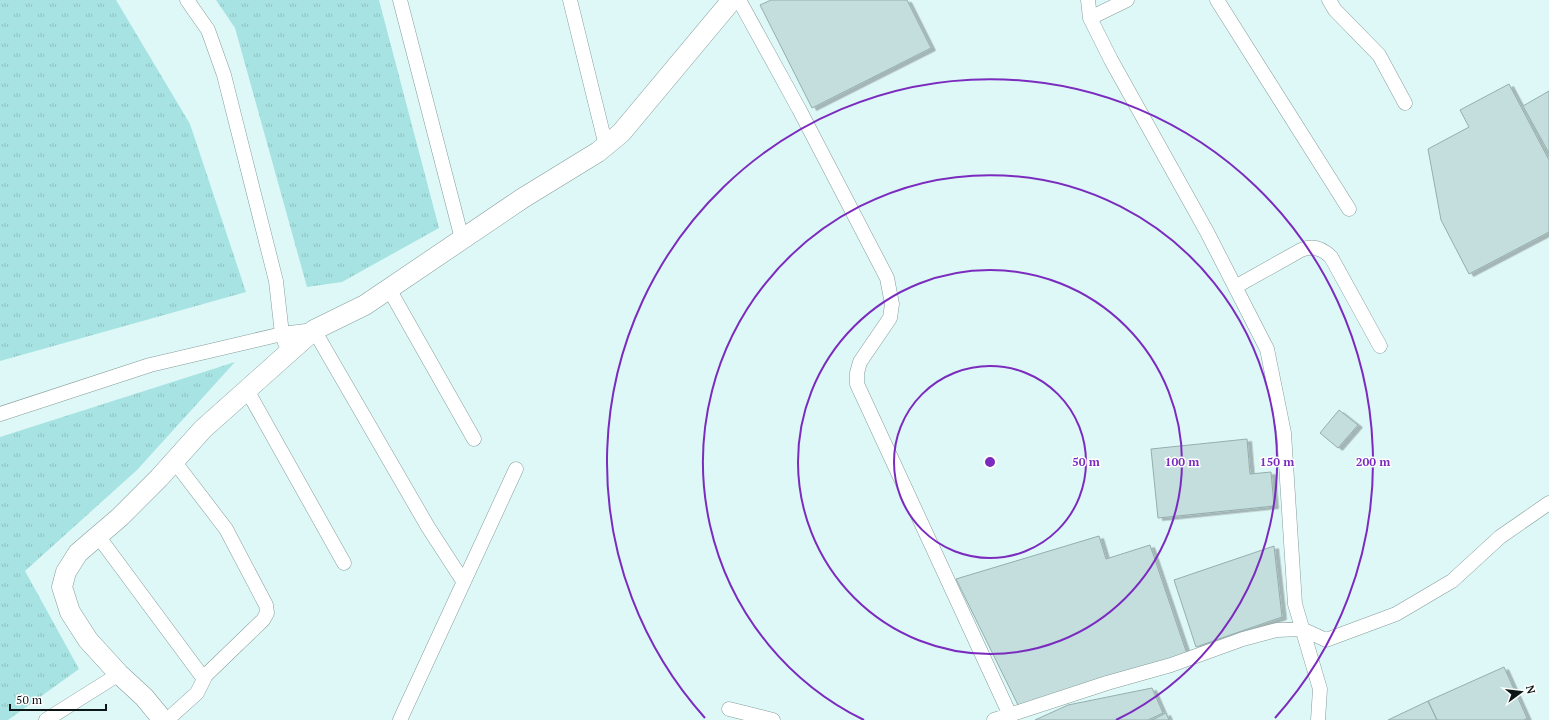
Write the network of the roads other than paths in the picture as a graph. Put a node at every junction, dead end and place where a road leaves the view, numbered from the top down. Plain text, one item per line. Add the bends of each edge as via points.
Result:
1 (187, 0) edge
2 (400, 0) edge
3 (570, 0) edge
4 (732, 0) edge
5 (739, 0) edge
6 (1088, 0) edge
7 (1127, 0) edge
8 (1216, 0) edge
9 (1329, 0) edge
10 (1090, 18) junction
11 (1405, 103) dead end
12 (606, 146) junction
13 (1349, 209) dead end
14 (462, 239) junction
15 (1235, 287) junction
16 (389, 289) junction
17 (314, 330) junction
18 (282, 334) junction
19 (1380, 346) dead end
20 (289, 355) junction
21 (247, 390) junction
22 (0, 414) edge
23 (474, 439) dead end
24 (174, 461) junction
25 (516, 469) dead end
26 (1549, 504) edge
27 (98, 536) junction
28 (344, 563) dead end
29 (464, 581) junction
30 (1302, 629) junction
31 (119, 674) junction
32 (204, 679) junction
33 (729, 709) dead end
34 (1010, 715) junction
35 (46, 720) edge
36 (163, 720) edge
37 (166, 720) edge
38 (400, 720) edge
39 (773, 720) edge
40 (994, 720) edge
41 (1318, 720) edge

1 - 18 street via 208,30 224,75 276,281
2 - 14 street
3 - 12 street
4 - 12 street via 648,103 621,134
5 - 34 street via 887,278 892,304 890,318 860,362 857,384
6 - 10 street
7 - 10 street
8 - 13 street
9 - 11 street via 1335,10 1379,55
10 - 15 street
12 - 14 street
14 - 16 street
15 - 19 street via 1301,250 1312,247 1323,250 1330,257
15 - 30 street via 1267,349 1284,433 1295,604
16 - 17 street via 365,305
16 - 23 street
17 - 18 street
17 - 20 street
17 - 29 street via 428,526
18 - 20 street
18 - 22 street via 150,366
20 - 21 street
21 - 24 street via 203,429
21 - 28 street
24 - 27 street
24 - 32 street via 226,529 267,609 266,617
25 - 29 street
26 - 30 street via 1500,537 1452,581 1396,614 1326,640
27 - 31 street via 78,553 66,572 62,587 70,612 88,640
27 - 32 street
29 - 38 street
30 - 34 street via 1278,630 1243,639 1171,665
30 - 41 street via 1320,690
31 - 35 street
31 - 36 street via 144,697
32 - 37 street via 198,693
33 - 39 street
34 - 40 street

